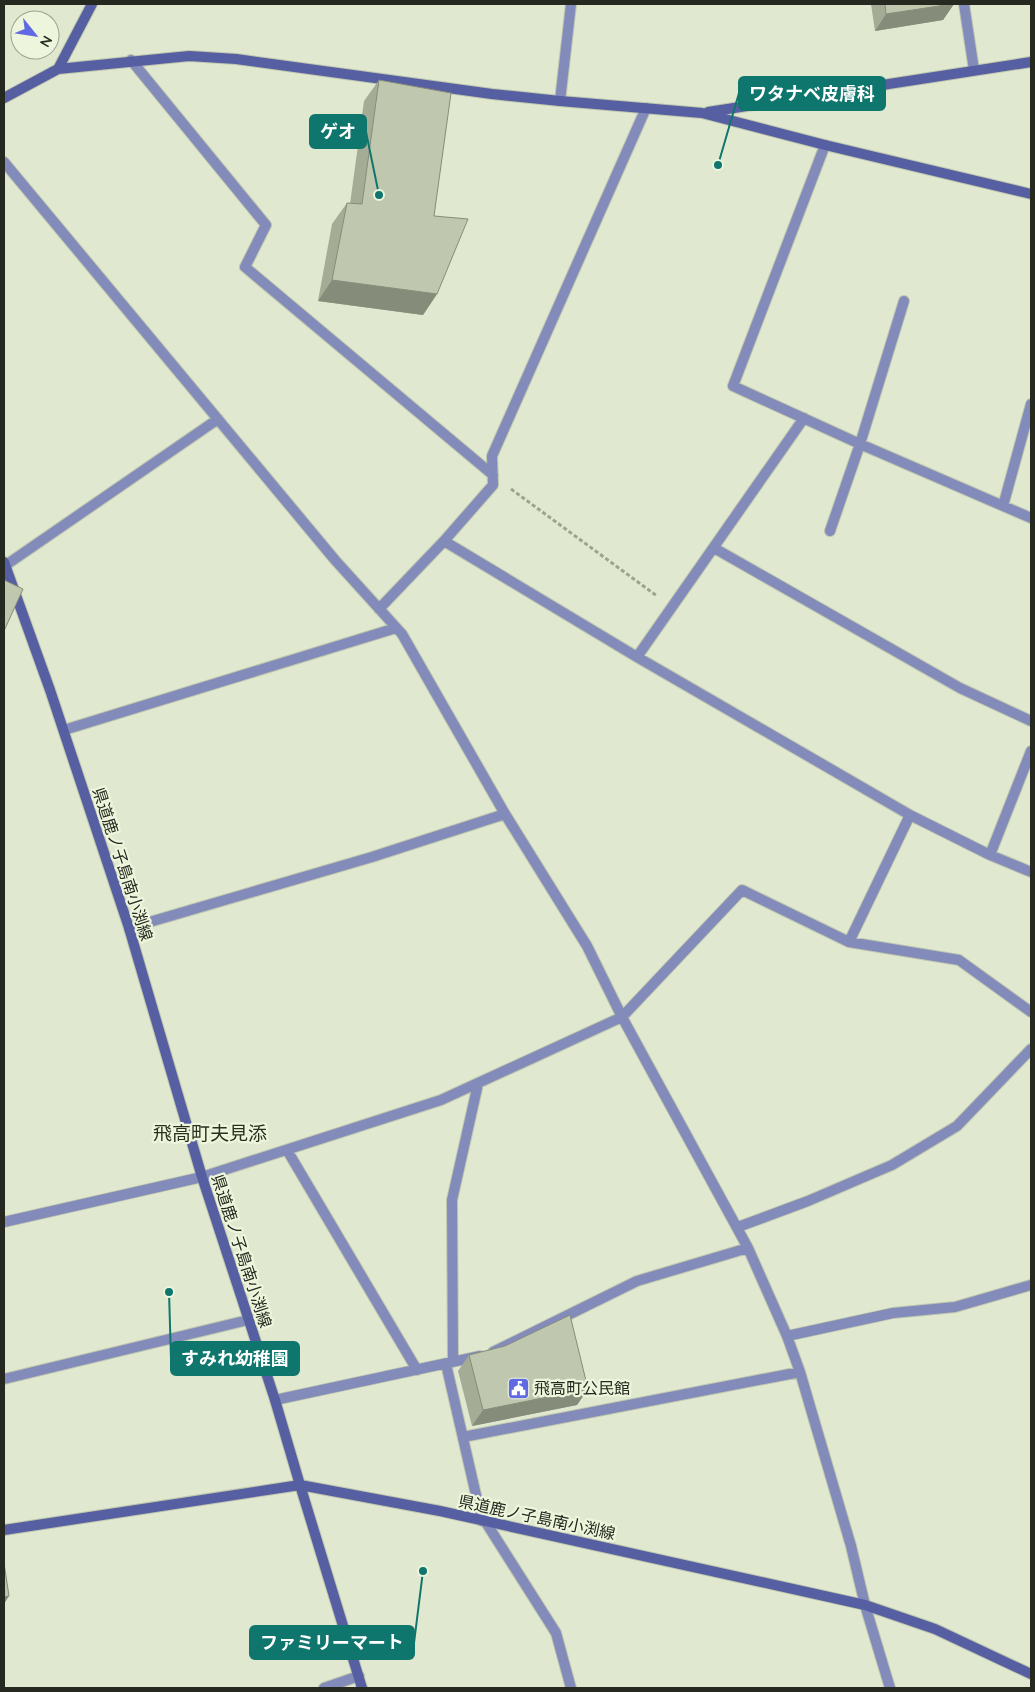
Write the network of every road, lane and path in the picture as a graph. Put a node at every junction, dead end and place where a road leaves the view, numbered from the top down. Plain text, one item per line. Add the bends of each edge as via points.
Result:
1 (92, 4) edge
2 (572, 4) edge
3 (964, 4) edge
4 (132, 60) junction
5 (1031, 62) edge
6 (58, 69) junction
7 (974, 70) junction
8 (4, 98) edge
9 (560, 101) junction
10 (646, 108) junction
11 (702, 113) junction
12 (825, 145) junction
13 (4, 162) edge
14 (1031, 194) edge
15 (904, 301) dead end
16 (1031, 404) edge
17 (804, 418) junction
18 (218, 420) junction
19 (860, 444) junction
20 (493, 475) junction
21 (1003, 506) junction
22 (1031, 518) edge
23 (830, 531) dead end
24 (444, 541) junction
25 (714, 548) junction
26 (5, 564) edge
27 (672, 607) junction
28 (379, 609) junction
29 (396, 628) junction
30 (637, 657) junction
31 (1031, 721) edge
32 (64, 730) junction
33 (1031, 751) edge
34 (505, 814) junction
35 (910, 815) junction
36 (990, 855) junction
37 (1031, 872) edge
38 (129, 928) junction
39 (849, 942) junction
40 (1031, 1012) edge
41 (622, 1017) junction
42 (1031, 1049) edge
43 (478, 1084) junction
44 (287, 1150) junction
45 (202, 1177) junction
46 (4, 1222) edge
47 (738, 1227) junction
48 (748, 1248) junction
49 (1031, 1285) edge
50 (248, 1320) junction
51 (787, 1336) junction
52 (450, 1363) junction
53 (417, 1370) junction
54 (800, 1372) junction
55 (4, 1379) edge
56 (274, 1400) junction
57 (463, 1437) junction
58 (300, 1485) junction
59 (484, 1521) junction
60 (4, 1530) edge
61 (865, 1605) junction
62 (1031, 1674) edge
63 (359, 1676) junction
64 (324, 1688) edge
65 (362, 1688) edge
66 (571, 1688) edge
67 (890, 1688) edge

1 - 6 street
2 - 9 street
3 - 7 street
4 - 6 street
4 - 9 street via 188,56 236,59
4 - 20 street via 266,225 245,267
5 - 7 street
6 - 8 street
7 - 11 street
9 - 10 street
10 - 11 street
10 - 20 street via 492,456
11 - 12 street
12 - 14 street
12 - 17 street via 733,386
13 - 18 street
15 - 19 street
16 - 21 street
17 - 19 street
17 - 25 street
18 - 26 street
18 - 28 street
19 - 21 street
19 - 23 street
20 - 24 street via 493,485
20 - 27 path
21 - 22 street
24 - 28 street
24 - 30 street
25 - 27 street
25 - 31 street via 960,688
26 - 32 street, 県道鹿ノ子島南小渕線
27 - 30 street
28 - 29 street
29 - 32 street
29 - 34 street
30 - 35 street
32 - 38 street, 県道鹿ノ子島南小渕線
33 - 36 street
34 - 38 street via 372,857
34 - 41 street via 587,946
35 - 36 street
35 - 39 street
36 - 37 street
38 - 45 street, 県道鹿ノ子島南小渕線
39 - 40 street via 959,960
39 - 41 street via 742,890
41 - 43 street
41 - 47 street
42 - 47 street via 957,1126 892,1166
43 - 44 street via 441,1100
43 - 52 street via 452,1200
44 - 45 street
44 - 53 street
45 - 46 street
45 - 50 street, 県道鹿ノ子島南小渕線
47 - 48 street
48 - 51 street
48 - 52 street via 637,1281 487,1355
49 - 51 street via 955,1307 893,1314
50 - 55 street
50 - 56 street, 県道鹿ノ子島南小渕線
51 - 54 street
52 - 53 street
52 - 57 street
53 - 56 street
54 - 57 street
54 - 61 street
56 - 58 street, 県道鹿ノ子島南小渕線
57 - 59 street
58 - 59 street, 県道鹿ノ子島南小渕線
58 - 60 street
58 - 63 street
59 - 61 street, 県道鹿ノ子島南小渕線
59 - 66 street via 556,1633
61 - 62 street, 県道鹿ノ子島南小渕線 via 935,1629
61 - 67 street
63 - 64 street
63 - 65 street

